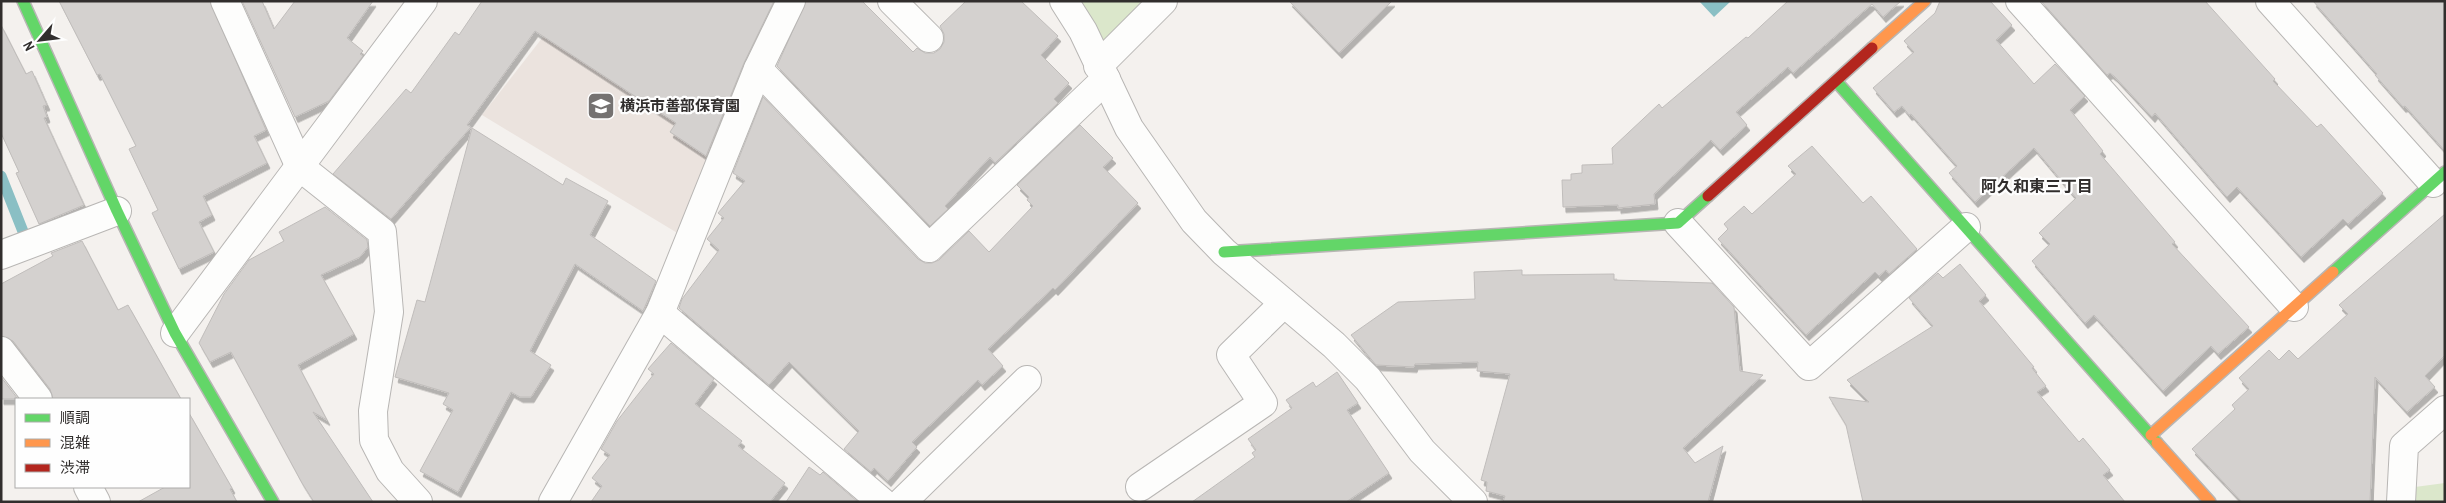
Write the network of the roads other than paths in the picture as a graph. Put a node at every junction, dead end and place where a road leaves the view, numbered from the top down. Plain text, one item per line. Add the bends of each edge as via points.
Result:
1 (23, 1) edge
2 (225, 1) edge
3 (423, 1) edge
4 (792, 1) edge
5 (892, 1) edge
6 (1064, 1) edge
7 (1163, 1) edge
8 (1925, 1) edge
9 (2020, 1) edge
10 (2270, 1) edge
11 (929, 38) dead end
12 (758, 68) junction
13 (1102, 72) junction
14 (1836, 81) junction
15 (300, 167) junction
16 (2439, 177) edge
17 (117, 211) junction
18 (1678, 223) junction
19 (1966, 227) junction
20 (1224, 252) junction
21 (1, 254) edge
22 (1284, 303) junction
23 (2294, 307) junction
24 (660, 313) junction
25 (175, 333) junction
26 (1, 352) edge
27 (1027, 380) dead end
28 (37, 398) edge
29 (2445, 410) edge
30 (2151, 435) junction
31 (89, 488) edge
32 (1140, 488) dead end
33 (96, 502) edge
34 (273, 502) edge
35 (418, 502) edge
36 (553, 502) edge
37 (882, 502) edge
38 (902, 502) edge
39 (1474, 502) edge
40 (2210, 502) edge
41 (2401, 502) edge

1 - 17 street
2 - 15 street
3 - 15 street
4 - 12 street
5 - 11 street
6 - 13 street via 1084,32
7 - 13 street
8 - 14 street
9 - 23 street
10 - 16 street
12 - 13 street via 929,248
12 - 24 street
13 - 20 street via 1128,128 1194,221
14 - 18 street
14 - 19 street
15 - 25 street
15 - 35 street via 382,232 389,312 373,411 374,440 390,471
16 - 23 street
17 - 21 street
17 - 25 street
18 - 19 street via 1809,366
18 - 20 street
19 - 30 street
20 - 22 street
22 - 32 street via 1231,355 1263,403
22 - 39 street via 1334,345 1368,380 1422,451
23 - 30 street
24 - 36 street
24 - 37 street
25 - 34 street
26 - 28 street
27 - 38 street
29 - 41 street via 2404,446
30 - 40 street
31 - 33 street

